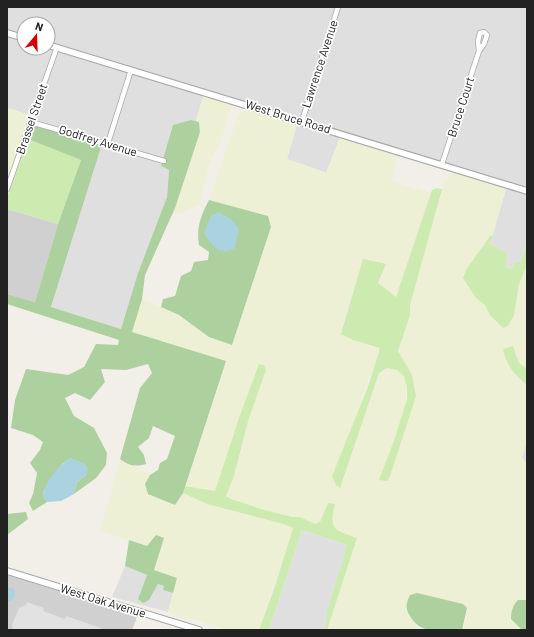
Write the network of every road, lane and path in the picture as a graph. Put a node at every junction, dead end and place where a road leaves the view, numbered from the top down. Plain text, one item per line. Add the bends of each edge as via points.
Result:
1 (338, 7) edge
2 (57, 48) joint
3 (479, 50) dead end
4 (131, 70) junction
5 (302, 121) junction
6 (31, 122) junction
7 (108, 143) junction
8 (164, 161) dead end
9 (442, 164) junction
10 (7, 189) edge
11 (527, 191) edge
12 (7, 571) edge
13 (199, 630) edge

1 - 5 street, Lawrence Avenue
2 - 4 street, West Bruce Road
2 - 6 street, Brassel Street
3 - 9 street, Bruce Court
4 - 5 street, West Bruce Road
4 - 7 street
5 - 9 street, West Bruce Road
6 - 7 street, Godfrey Avenue
6 - 10 street, Brassel Street
7 - 8 street, Godfrey Avenue
9 - 11 street, West Bruce Road
12 - 13 street, West Oak Avenue

